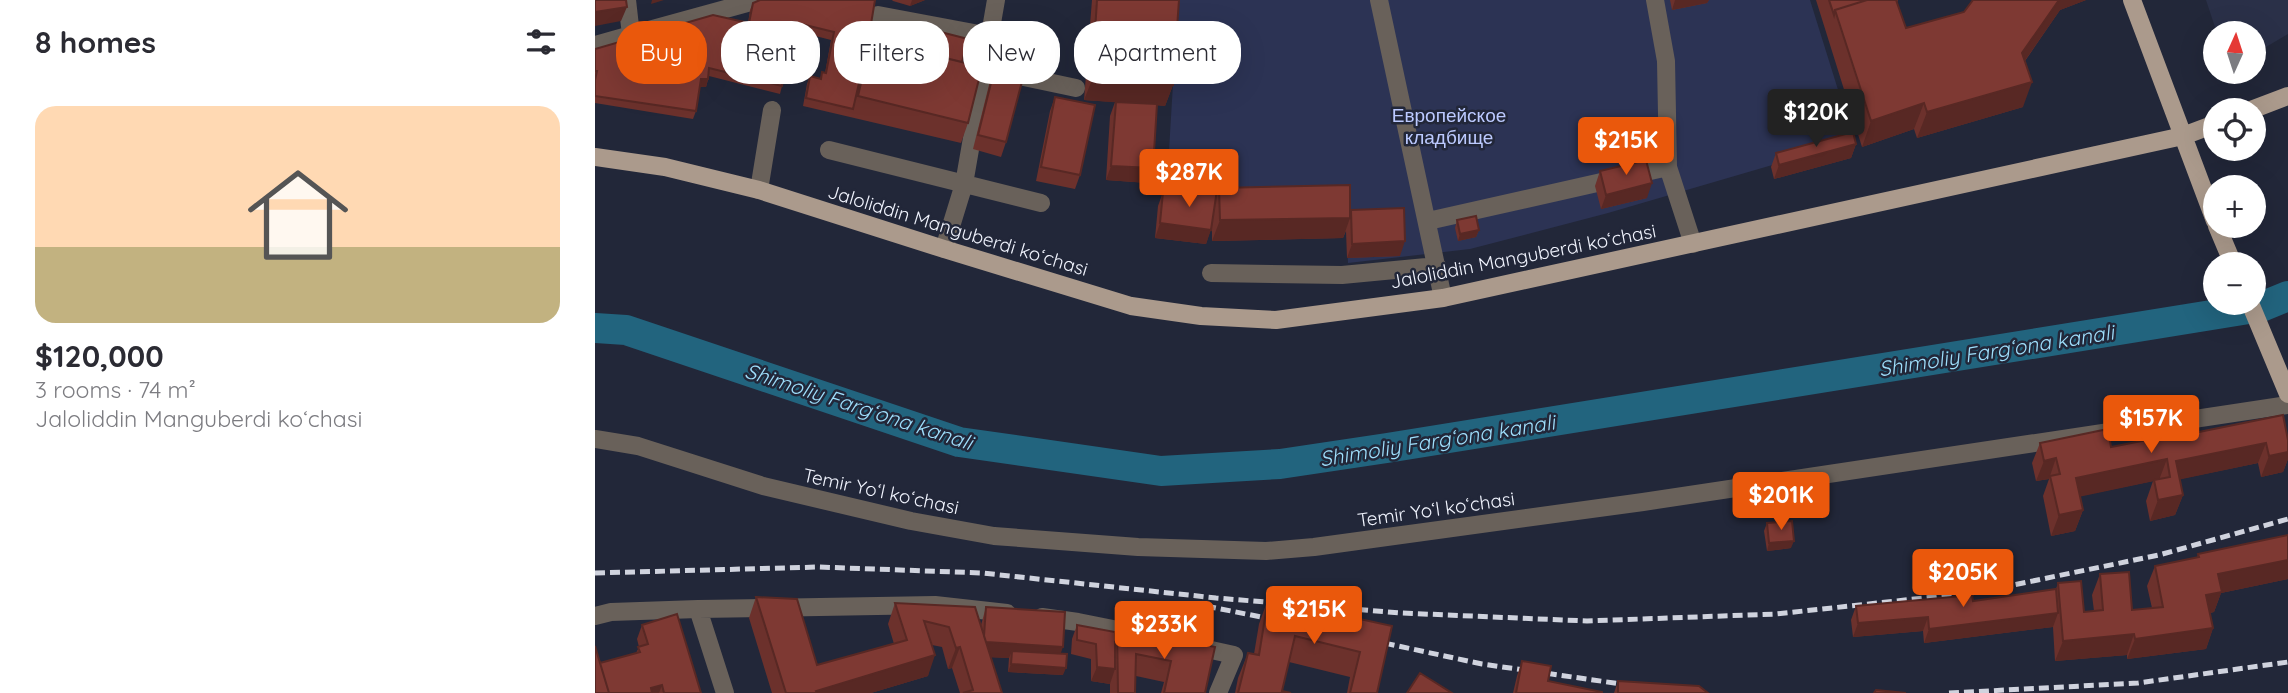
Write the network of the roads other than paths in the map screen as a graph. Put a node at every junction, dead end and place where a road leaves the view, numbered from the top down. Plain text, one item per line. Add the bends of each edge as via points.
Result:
1 (627, 0) edge
2 (758, 0) edge
3 (996, 0) edge
4 (1379, 0) edge
5 (1655, 0) edge
6 (2131, 0) edge
7 (878, 15) dead end
8 (629, 21) edge
9 (682, 21) edge
10 (992, 21) edge
11 (963, 31) edge
12 (616, 39) edge
13 (595, 45) edge
14 (981, 84) edge
15 (1057, 84) edge
16 (1076, 88) dead end
17 (2288, 96) edge
18 (2266, 104) edge
19 (772, 110) dead end
20 (2203, 128) edge
21 (2183, 136) junction
22 (829, 150) dead end
23 (595, 157) edge
24 (1668, 167) junction
25 (964, 184) junction
26 (2203, 188) edge
27 (759, 190) junction
28 (1041, 203) dead end
29 (1428, 221) junction
30 (1693, 244) junction
31 (944, 249) junction
32 (1437, 266) junction
33 (1211, 273) dead end
34 (1443, 298) junction
35 (2255, 315) edge
36 (2287, 397) edge
37 (595, 439) edge
38 (698, 609) junction
39 (595, 616) edge
40 (1156, 638) edge
41 (1182, 644) edge
42 (725, 693) edge
43 (1219, 693) edge

1 - 8 street
2 - 9 street
3 - 10 street
4 - 29 street
5 - 24 street via 1666,61
6 - 21 main road
7 - 11 street
12 - 13 street
14 - 25 street
15 - 16 street
17 - 18 main road
19 - 27 street
20 - 21 main road, Jaloliddin Manguberdi koʻchasi
21 - 26 main road
21 - 30 main road, Jaloliddin Manguberdi koʻchasi
22 - 25 street
23 - 27 main road, Jaloliddin Manguberdi koʻchasi via 665,167
24 - 29 street
24 - 30 street
25 - 28 street
25 - 31 street
27 - 31 main road, Jaloliddin Manguberdi koʻchasi
29 - 32 street
30 - 34 main road, Jaloliddin Manguberdi koʻchasi
31 - 34 main road, Jaloliddin Manguberdi koʻchasi via 1131,306 1201,316 1276,320
32 - 33 street via 1342,275
32 - 34 street
35 - 36 main road
36 - 37 street, Temir Yoʻl koʻchasi via 1657,500 1266,551 994,536 763,486 638,446
38 - 39 street
38 - 40 street via 935,605 1078,622
38 - 42 street
41 - 43 street via 1234,655

